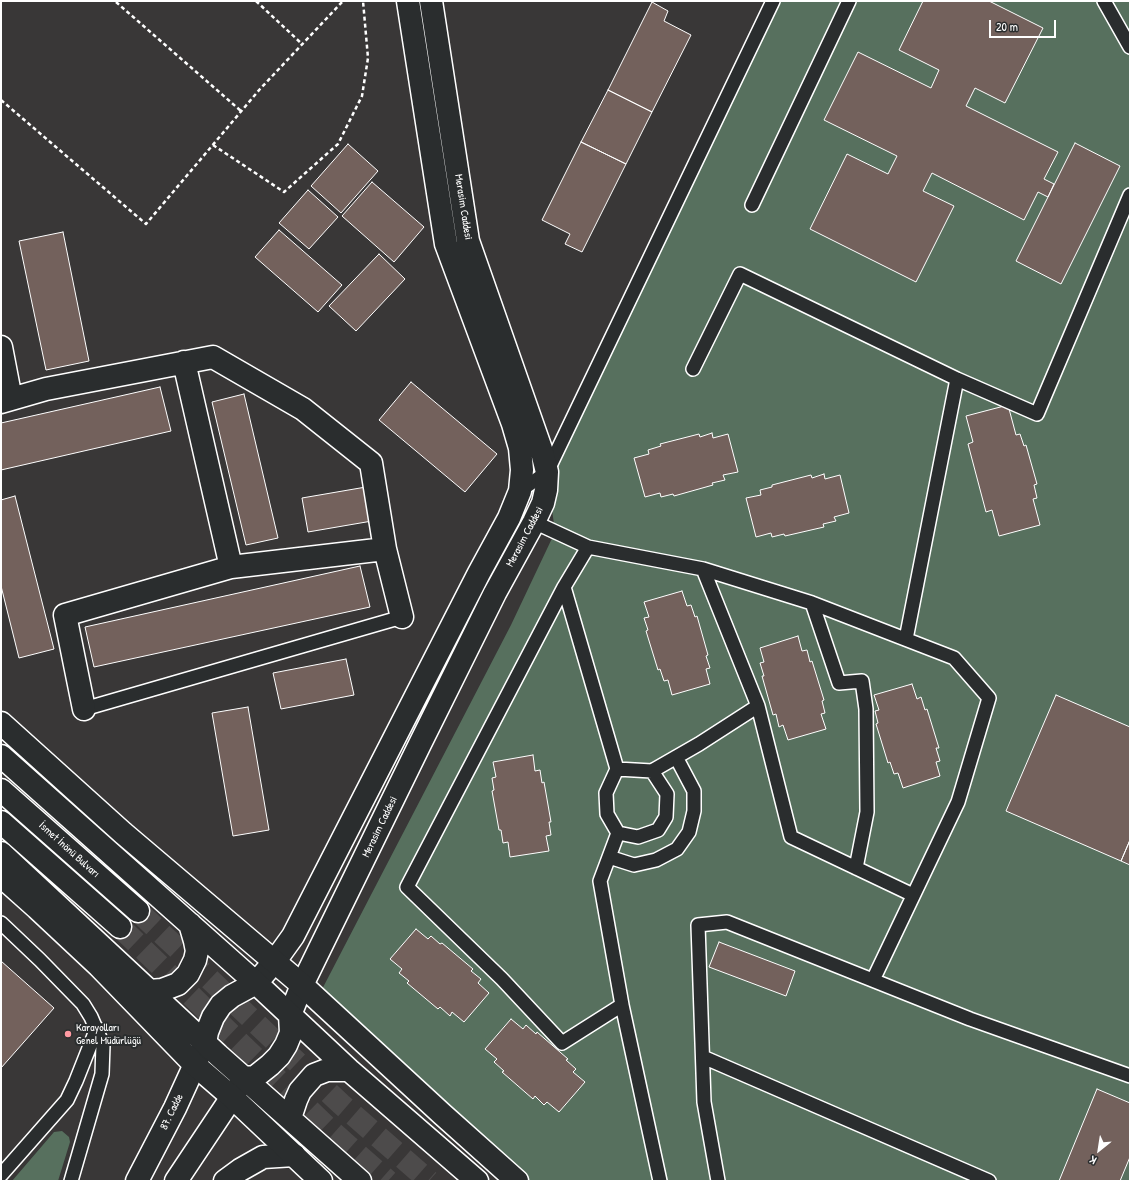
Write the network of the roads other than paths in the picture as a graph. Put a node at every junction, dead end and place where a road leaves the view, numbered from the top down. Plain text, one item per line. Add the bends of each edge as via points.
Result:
1 (408, 1) edge
2 (431, 1) edge
3 (773, 1) edge
4 (849, 1) edge
5 (1104, 1) edge
6 (1130, 47) edge
7 (1130, 195) edge
8 (752, 205) dead end
9 (1, 347) edge
10 (184, 362) junction
11 (693, 369) dead end
12 (956, 379) junction
13 (6, 400) edge
14 (547, 472) junction
15 (520, 491) junction
16 (534, 522) junction
17 (588, 547) junction
18 (385, 549) junction
19 (231, 567) junction
20 (703, 569) junction
21 (564, 587) junction
22 (812, 602) junction
23 (402, 617) joint
24 (906, 639) junction
25 (758, 706) junction
26 (84, 709) joint
27 (1, 723) edge
28 (1, 756) edge
29 (676, 757) junction
30 (617, 769) junction
31 (652, 771) junction
32 (1, 790) edge
33 (1, 822) edge
34 (618, 833) junction
35 (1, 853) edge
36 (609, 857) junction
37 (856, 868) junction
38 (1, 876) edge
39 (913, 895) junction
40 (138, 911) tunnel mouth
41 (1, 924) edge
42 (190, 924) junction
43 (120, 927) tunnel mouth
44 (275, 961) junction
45 (873, 980) junction
46 (256, 983) junction
47 (302, 985) junction
48 (149, 991) junction
49 (622, 1005) junction
50 (290, 1015) junction
51 (97, 1028) junction
52 (205, 1042) junction
53 (703, 1057) junction
54 (195, 1065) junction
55 (349, 1070) junction
56 (1130, 1076) edge
57 (244, 1078) junction
58 (232, 1097) junction
59 (290, 1118) junction
60 (294, 1155) junction
61 (1, 1175) edge
62 (71, 1181) edge
63 (137, 1181) edge
64 (176, 1181) edge
65 (225, 1181) edge
66 (321, 1181) edge
67 (360, 1181) edge
68 (478, 1181) edge
69 (517, 1181) edge
70 (660, 1181) edge
71 (718, 1181) edge
72 (989, 1181) edge

1 - 15 street, Merasim Caddesi via 446,244 513,424 520,448
2 - 14 street, Merasim Caddesi via 468,241
3 - 14 lane
4 - 8 lane
5 - 6 lane
7 - 12 lane via 1037,414
9 - 13 street
10 - 13 street via 46,389
10 - 18 street via 213,357 303,409 371,463
10 - 19 street
11 - 12 lane via 740,274
12 - 24 lane
14 - 15 lane
14 - 16 street, Merasim Caddesi via 546,490
15 - 44 street, Merasim Caddesi via 509,518 471,587 293,936
16 - 17 lane
16 - 47 street, Merasim Caddesi via 495,593
17 - 20 lane
17 - 21 lane
18 - 19 street
18 - 23 street
19 - 26 street via 64,614
20 - 22 lane
20 - 25 lane
21 - 30 lane
21 - 49 lane via 407,887 502,979 562,1044
22 - 24 lane
22 - 37 lane via 839,683 862,681 866,709 867,812
23 - 26 lane
24 - 39 lane via 954,658 989,698 958,802
25 - 29 lane
25 - 37 lane via 790,836
27 - 44 street via 123,832
28 - 42 street
29 - 31 lane
29 - 36 lane via 694,791 694,811 689,832 677,850 656,860 634,864
30 - 31 lane
30 - 34 lane via 606,793 607,814
31 - 34 lane via 667,794 666,817 658,830 638,838
32 - 40 street, İsmet İnönü Bulvarı
33 - 43 street
34 - 36 lane
35 - 48 street
36 - 49 lane via 600,881
37 - 39 lane
38 - 54 street via 99,966
39 - 45 lane
41 - 51 lane via 83,1004
42 - 46 street
42 - 48 street via 197,950 188,974 178,984 162,990
44 - 46 street, Merasim Caddesi
44 - 47 street
45 - 53 lane via 727,922 698,925
45 - 56 lane via 970,1019
46 - 50 street
46 - 52 street via 221,1005 211,1022
47 - 50 street, Merasim Caddesi
47 - 69 street
48 - 52 street
49 - 70 lane
50 - 55 street
50 - 57 street via 291,1033 279,1056 255,1076
51 - 61 lane via 67,1100
51 - 62 lane via 103,1045 102,1074
52 - 54 street, 87. Cadde
52 - 57 street
53 - 71 lane via 704,1102
53 - 72 lane
54 - 58 street
54 - 63 street, 87. Cadde
55 - 59 street via 326,1070 314,1075 300,1091
55 - 68 street
57 - 58 street
57 - 59 street
58 - 60 street
58 - 64 street
59 - 67 street
60 - 65 street via 263,1158
60 - 66 street

